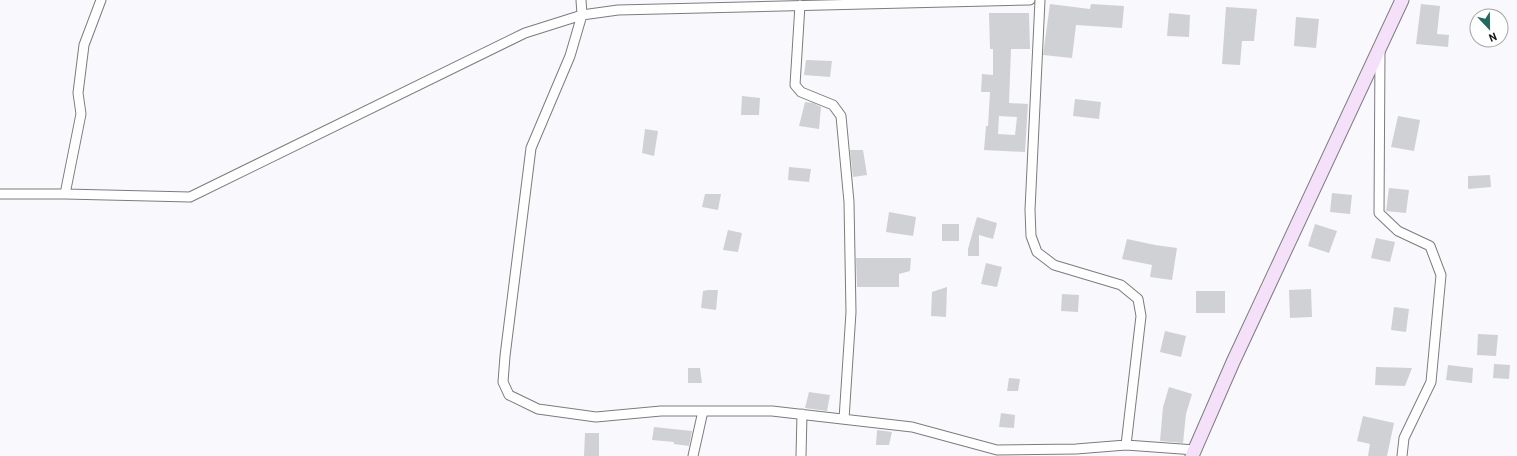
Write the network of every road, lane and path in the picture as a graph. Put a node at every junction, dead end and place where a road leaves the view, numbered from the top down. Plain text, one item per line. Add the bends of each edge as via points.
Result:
1 (101, 0) edge
2 (581, 0) edge
3 (1030, 0) edge
4 (1040, 0) edge
5 (1402, 0) edge
6 (760, 3) edge
7 (800, 5) junction
8 (582, 15) junction
9 (1380, 45) junction
10 (0, 194) edge
11 (65, 194) junction
12 (703, 411) junction
13 (802, 414) junction
14 (844, 419) junction
15 (1126, 445) junction
16 (1193, 453) edge
17 (694, 456) edge
18 (800, 456) edge
19 (1402, 456) edge

1 - 11 street via 84,46 78,93 82,114
2 - 8 street
3 - 7 street
4 - 15 street via 1031,236 1037,252 1054,265 1121,285 1138,299 1141,316
5 - 9 street
6 - 7 street
6 - 8 street via 618,10
7 - 14 street via 795,85 801,92 833,105 841,116 849,202 851,312
8 - 11 street via 525,33 190,197
8 - 12 street via 570,56 531,148 504,356 503,382 509,395 538,409 596,418 661,411
9 - 16 street
9 - 19 street via 1379,213 1398,231 1430,246 1441,275 1431,382 1404,438
10 - 11 street
12 - 13 street via 772,411
12 - 17 street
13 - 14 street
13 - 18 street
14 - 15 street via 912,426 997,450 1076,449
15 - 16 street

